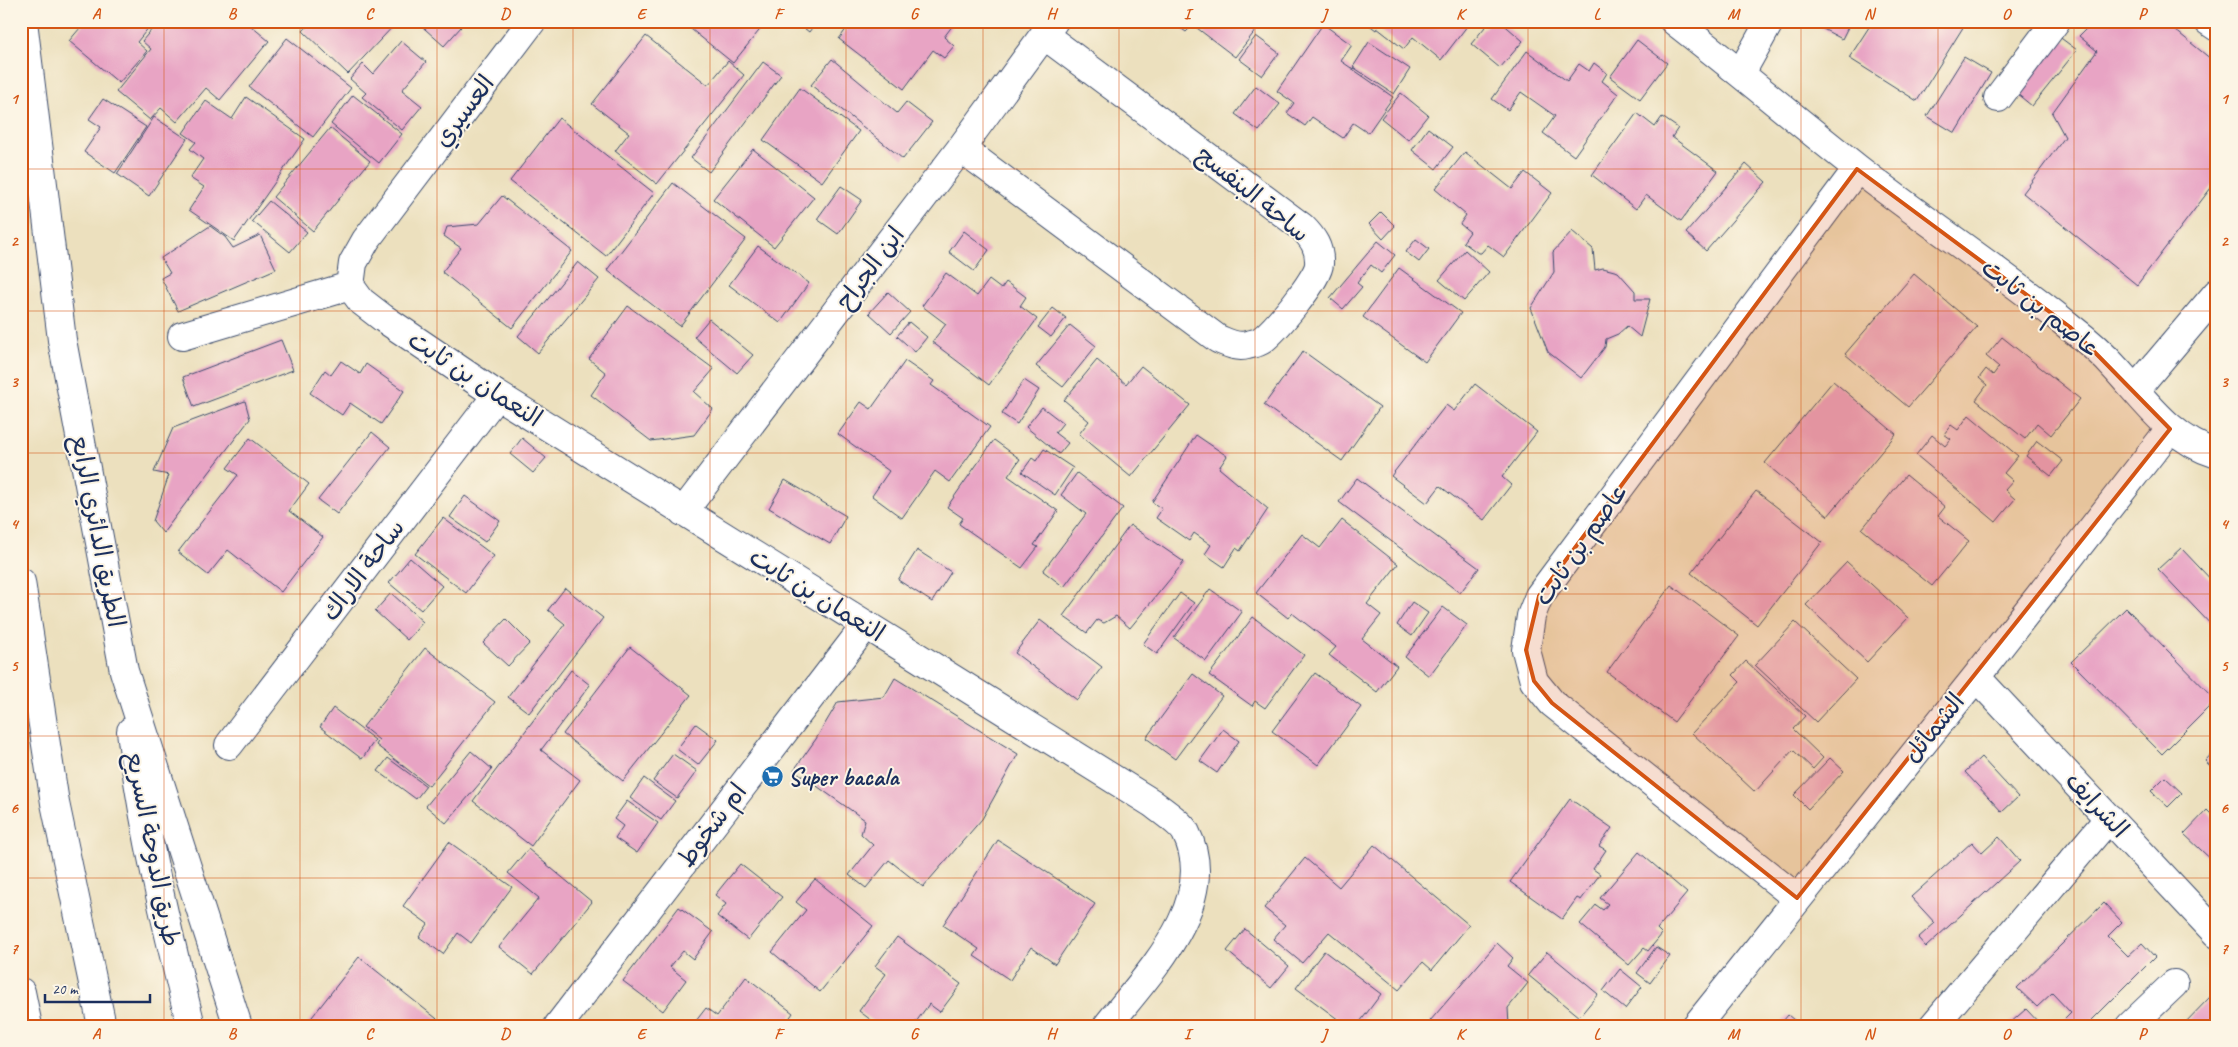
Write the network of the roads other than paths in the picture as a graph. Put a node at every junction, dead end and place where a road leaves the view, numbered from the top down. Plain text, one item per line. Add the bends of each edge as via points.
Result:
1 (23, 21) edge
2 (532, 21) edge
3 (1674, 21) edge
4 (1770, 21) edge
5 (2056, 21) edge
6 (2208, 21) edge
7 (2217, 27) edge
8 (1049, 28) edge
9 (1741, 73) junction
10 (1998, 98) dead end
11 (961, 148) junction
12 (1857, 168) junction
13 (350, 286) junction
14 (2217, 293) edge
15 (182, 336) dead end
16 (2135, 390) junction
17 (497, 395) junction
18 (2170, 429) junction
19 (2217, 454) edge
20 (682, 512) junction
21 (21, 582) edge
22 (866, 624) junction
23 (124, 671) junction
24 (1976, 676) junction
25 (229, 745) dead end
26 (2109, 818) junction
27 (1797, 898) junction
28 (2217, 934) edge
29 (2174, 984) dead end
30 (21, 992) edge
31 (28, 1026) edge
32 (102, 1026) edge
33 (192, 1026) edge
34 (238, 1026) edge
35 (558, 1026) edge
36 (1107, 1026) edge
37 (1696, 1026) edge
38 (1933, 1026) edge
39 (2130, 1026) edge

1 - 23 main road, الطريق الدائري الرابع via 62,340
2 - 13 main road, العسيري via 366,240 353,263
3 - 9 main road, عاصم بن ثابت
4 - 9 main road
5 - 10 main road
6 - 7 main road
8 - 11 main road, ابن الجراح
8 - 11 main road, ساحة البنفسج via 1302,227 1313,238 1318,251 1319,266 1314,280 1260,342 1246,346 1231,345 1218,339
9 - 12 main road, عاصم بن ثابت
11 - 20 main road, ابن الجراح
12 - 16 main road, عاصم بن ثابت via 2070,327
12 - 27 main road, عاصم بن ثابت via 1539,596 1531,616 1526,650 1534,681 1552,703
13 - 15 main road
13 - 17 main road, النعمان بن ثابت via 361,301 383,318
14 - 16 main road
16 - 18 main road, عاصم بن ثابت
17 - 20 main road, النعمان بن ثابت
17 - 25 main road, ساحة الاراك
18 - 19 main road, عاصم بن ثابت
18 - 24 main road, الشمائل
20 - 22 main road, النعمان بن ثابت
21 - 32 main road via 55,803
22 - 35 main road, ام شخوط
22 - 36 main road, النعمان بن ثابت via 1152,803 1186,832 1195,861 1192,902 1174,939
23 - 33 main road, طريق الدوحة السريع via 137,785 158,893
23 - 34 main road, الطريق الدائري الرابع
24 - 26 main road, الشرايف
24 - 27 main road, الشمائل
26 - 28 main road, الشرايف
26 - 38 main road
27 - 37 main road, الشمائل
29 - 39 main road
30 - 31 main road

